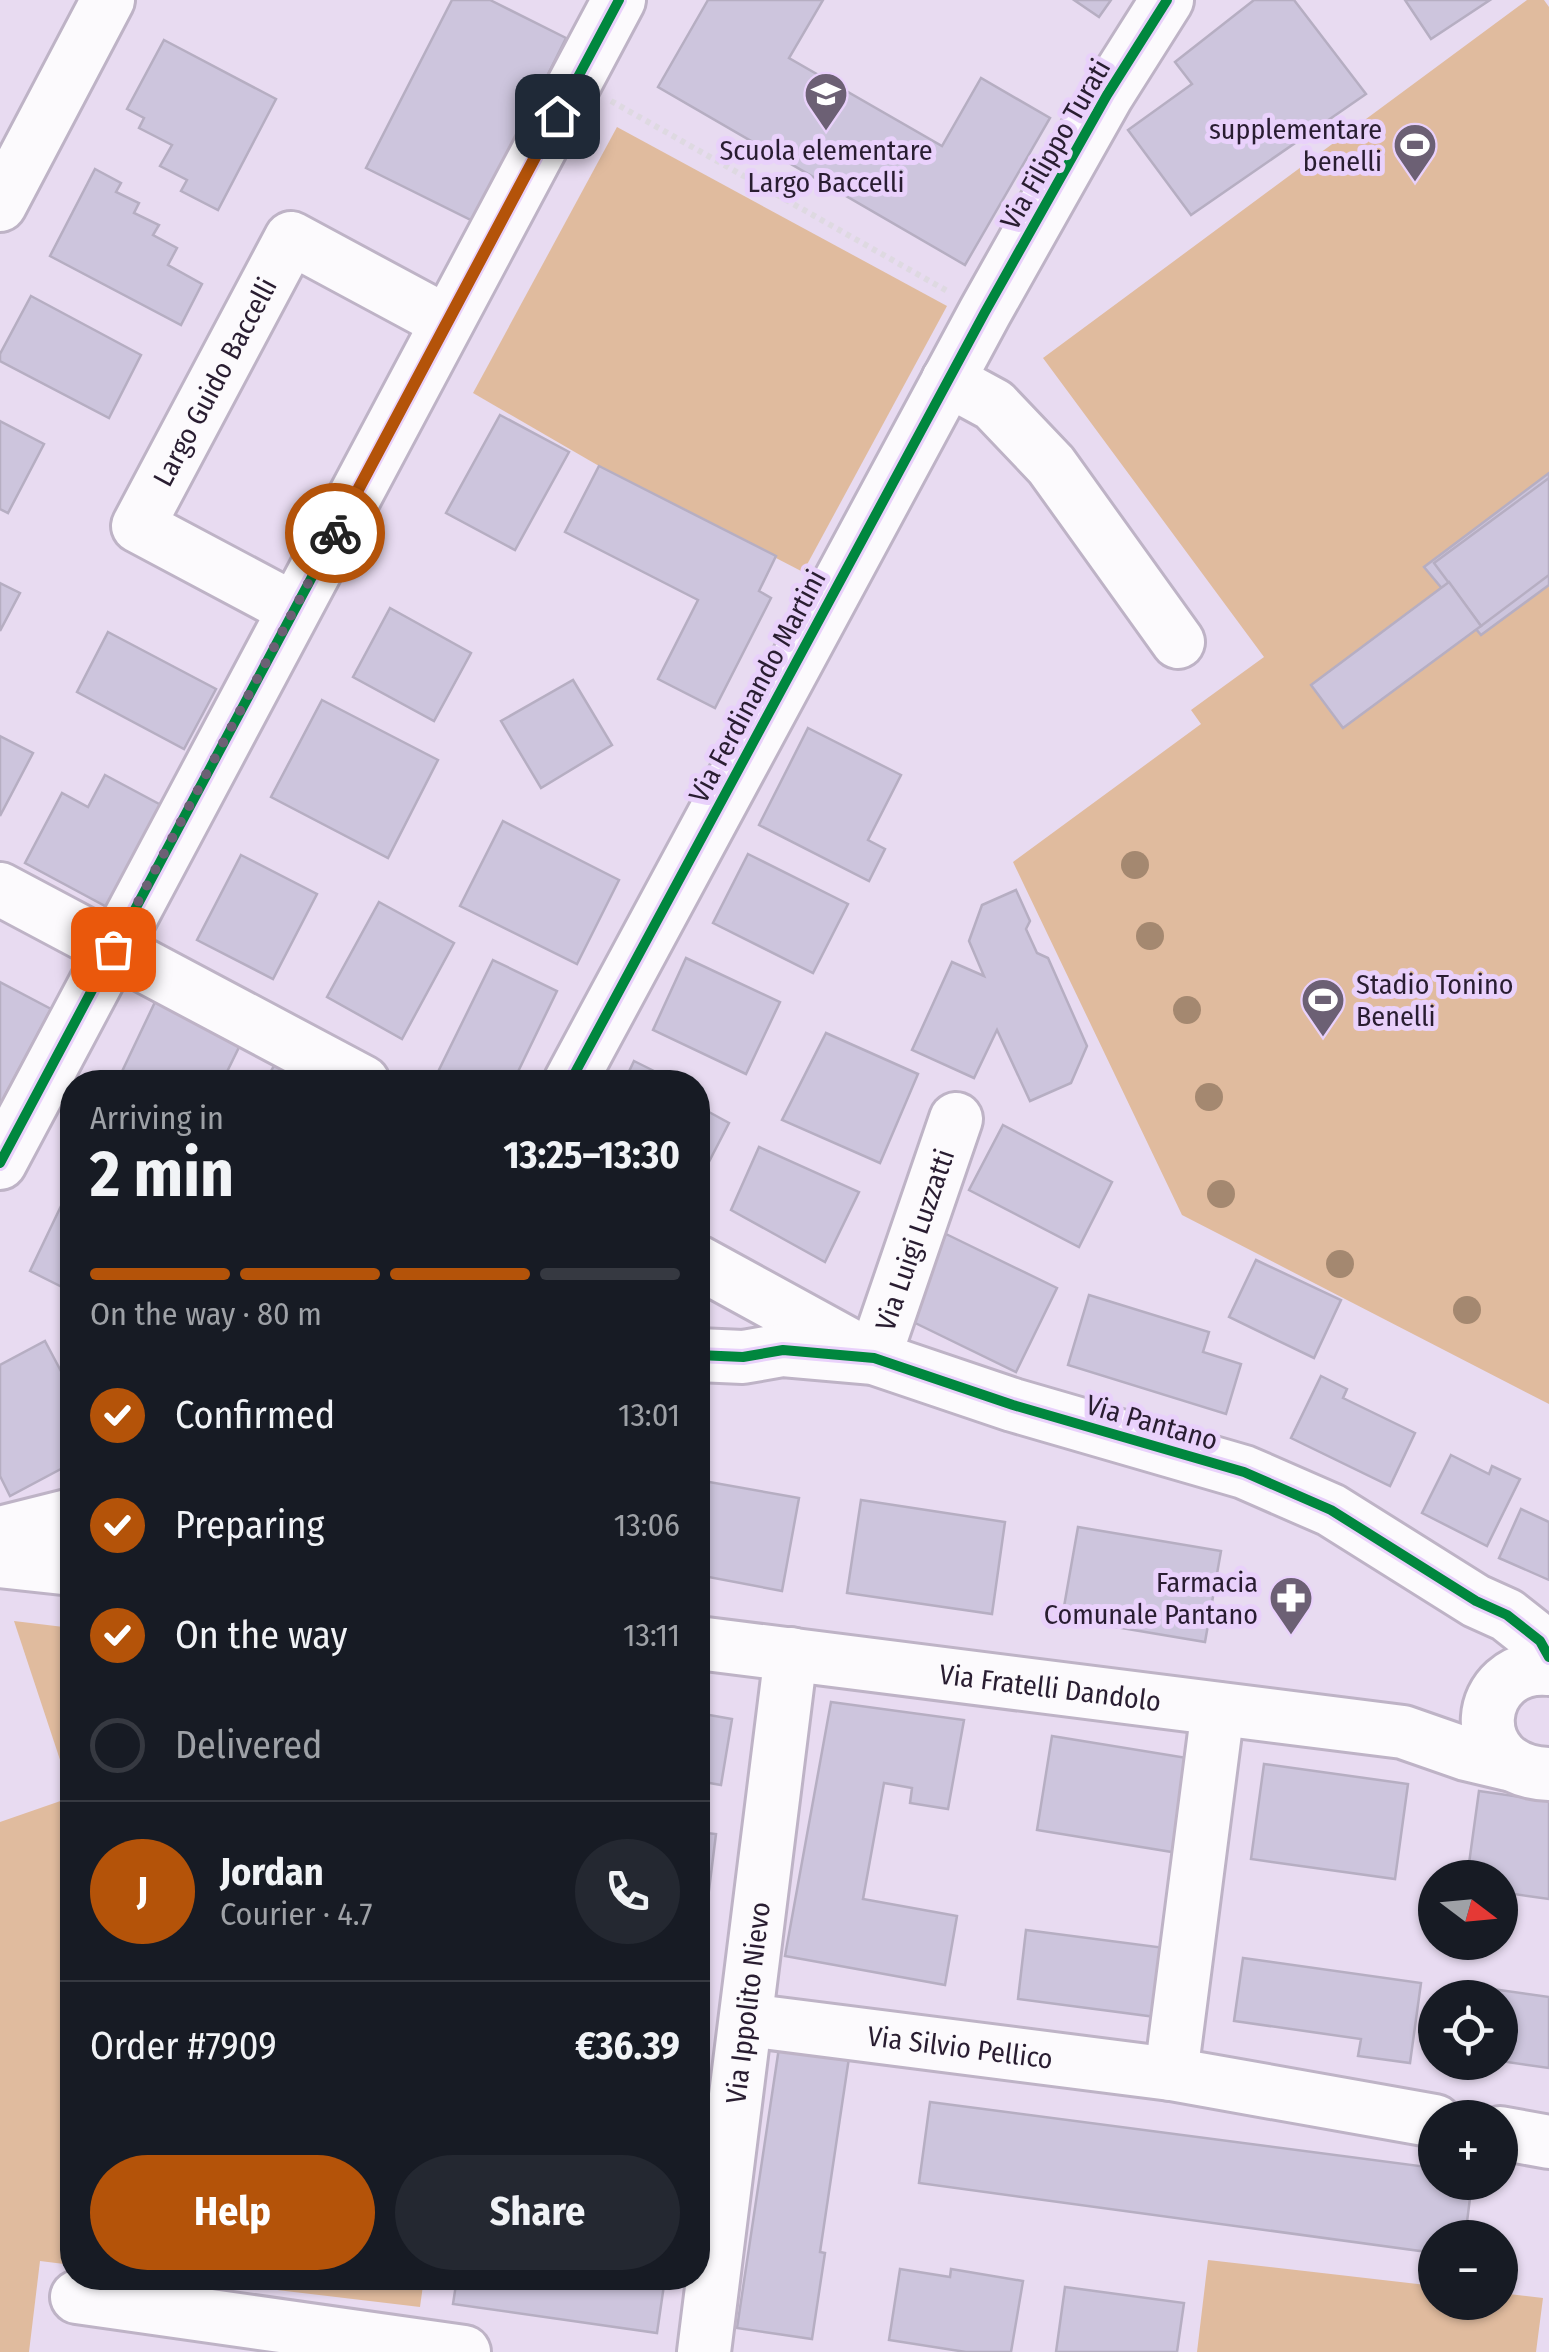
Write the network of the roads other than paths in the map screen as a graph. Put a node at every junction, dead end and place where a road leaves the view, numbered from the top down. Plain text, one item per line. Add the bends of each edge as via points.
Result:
1 (618, 0) edge
2 (1167, 0) edge
3 (93, 5) edge
4 (0, 205) edge
5 (985, 312) joint
6 (447, 322) junction
7 (948, 380) junction
8 (294, 609) junction
9 (1178, 642) dead end
10 (0, 889) edge
11 (113, 949) junction
12 (341, 1070) edge
13 (576, 1070) edge
14 (956, 1119) dead end
15 (0, 1162) edge
16 (710, 1269) edge
17 (710, 1356) edge
18 (874, 1358) junction
19 (60, 1519) edge
20 (0, 1533) edge
21 (0, 1560) edge
22 (60, 1568) edge
23 (1476, 1602) junction
24 (710, 1644) edge
25 (791, 1654) junction
26 (1549, 1657) edge
27 (1549, 1669) edge
28 (1495, 1694) junction
29 (1218, 1708) junction
30 (1403, 1732) junction
31 (1529, 1769) edge
32 (748, 2020) junction
33 (1171, 2074) junction
34 (1418, 2118) edge
35 (1518, 2136) edge
36 (1549, 2142) edge
37 (77, 2297) dead end
38 (464, 2352) edge
39 (704, 2352) edge

1 - 6 street
2 - 5 street, Via Filippo Turati
3 - 4 street
5 - 7 street, Via Ferdinando Martini
6 - 8 street
6 - 8 street, Largo Guido Baccelli via 291,238 138,526
7 - 9 street via 994,405 1050,465
7 - 13 street, Via Ferdinando Martini
8 - 11 street
10 - 11 street
11 - 12 street
11 - 15 street
14 - 18 street, Via Luigi Luzzatti
16 - 18 street
17 - 18 street, Via Pantano via 783,1350
18 - 23 street, Via Pantano via 1244,1472 1332,1510
19 - 20 street
21 - 22 street
23 - 26 street, Via Pantano via 1507,1615
23 - 28 street via 1502,1658
24 - 25 street, Via Fratelli Dandolo
25 - 29 street, Via Fratelli Dandolo
25 - 32 street, Via Ippolito Nievo
27 - 28 street, Via Fratelli Dandolo via 1517,1673
28 - 30 street, Via Fratelli Dandolo via 1460,1717
28 - 31 street via 1487,1726 1494,1747
29 - 30 street, Via Fratelli Dandolo
29 - 33 street
30 - 31 street, Via Fratelli Dandolo
32 - 33 street, Via Silvio Pellico
32 - 39 street, Via Ippolito Nievo
33 - 34 street, Via Silvio Pellico
35 - 36 street
37 - 38 street

